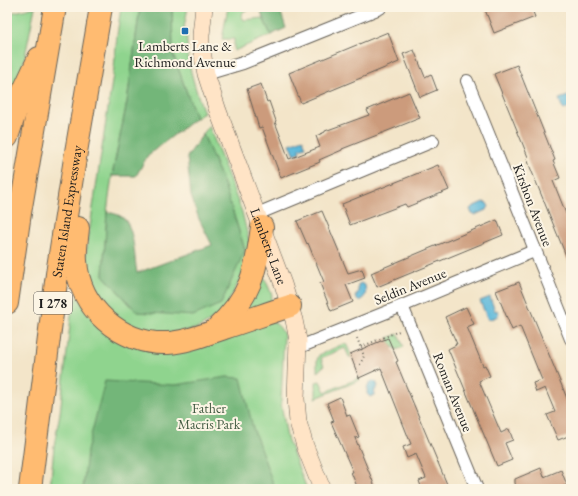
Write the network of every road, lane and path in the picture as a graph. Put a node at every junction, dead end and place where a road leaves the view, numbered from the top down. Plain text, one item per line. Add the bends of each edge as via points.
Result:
1 (55, 7) edge
2 (101, 7) edge
3 (204, 7) edge
4 (380, 8) dead end
5 (50, 36) junction
6 (206, 74) junction
7 (467, 82) dead end
8 (82, 117) junction
9 (7, 137) edge
10 (433, 141) dead end
11 (259, 221) junction
12 (534, 251) junction
13 (7, 303) edge
14 (290, 306) junction
15 (402, 306) junction
16 (399, 331) dead end
17 (212, 332) junction
18 (357, 338) dead end
19 (571, 339) edge
20 (360, 347) junction
21 (297, 348) junction
22 (359, 367) dead end
23 (30, 489) edge
24 (322, 489) edge
25 (477, 489) edge

1 - 5 highway
2 - 8 highway, Staten Island Expressway / I 278
3 - 6 main road, Lamberts Lane via 201,46
4 - 6 street via 243,63
5 - 9 highway via 19,101
5 - 13 highway
6 - 11 main road, Lamberts Lane
7 - 12 street, Kirshon Avenue
8 - 17 highway via 84,186 76,261 79,279 88,300 108,323 124,334 147,342 181,342
8 - 23 highway, Staten Island Expressway / I 278 via 57,274
10 - 11 street
11 - 14 main road, Lamberts Lane
11 - 17 highway via 256,261 249,286 230,316
12 - 15 street, Seldin Avenue
12 - 19 street, Kirshon Avenue
14 - 17 highway
14 - 21 main road, Lamberts Lane via 296,329
15 - 21 street, Seldin Avenue
15 - 25 street, Roman Avenue
16 - 20 path
18 - 20 path
20 - 22 path via 364,356
21 - 24 main road, Lamberts Lane via 298,422

